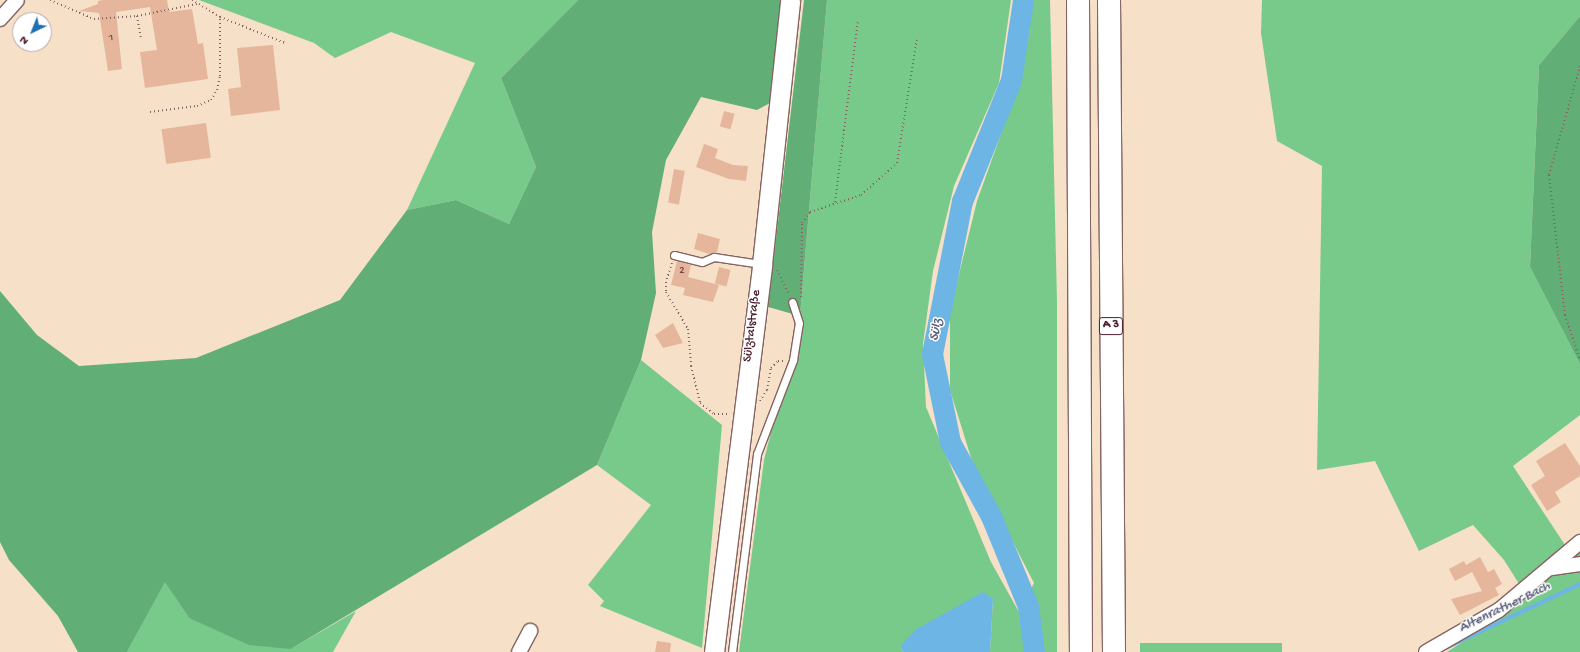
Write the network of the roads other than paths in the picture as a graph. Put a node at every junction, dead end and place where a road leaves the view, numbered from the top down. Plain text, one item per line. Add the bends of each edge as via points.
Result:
1 (17, 0) edge
2 (790, 0) edge
3 (1078, 0) edge
4 (1109, 0) edge
5 (0, 19) edge
6 (674, 255) road end
7 (762, 264) junction
8 (792, 302) dead end
9 (1580, 542) edge
10 (1580, 564) edge
11 (1552, 568) junction
12 (530, 631) dead end
13 (519, 652) edge
14 (714, 652) edge
15 (732, 652) edge
16 (1081, 652) edge
17 (1114, 652) edge
18 (1426, 652) edge

1 - 5 street
2 - 7 main road, Sülztalstraße
3 - 16 highway, A 3
4 - 17 highway, A 3
6 - 7 lane via 702,262 714,256
7 - 14 main road, Sülztalstraße
8 - 15 lane via 799,323 793,360 757,454
9 - 11 street
10 - 11 street
11 - 18 street via 1499,610
12 - 13 street

